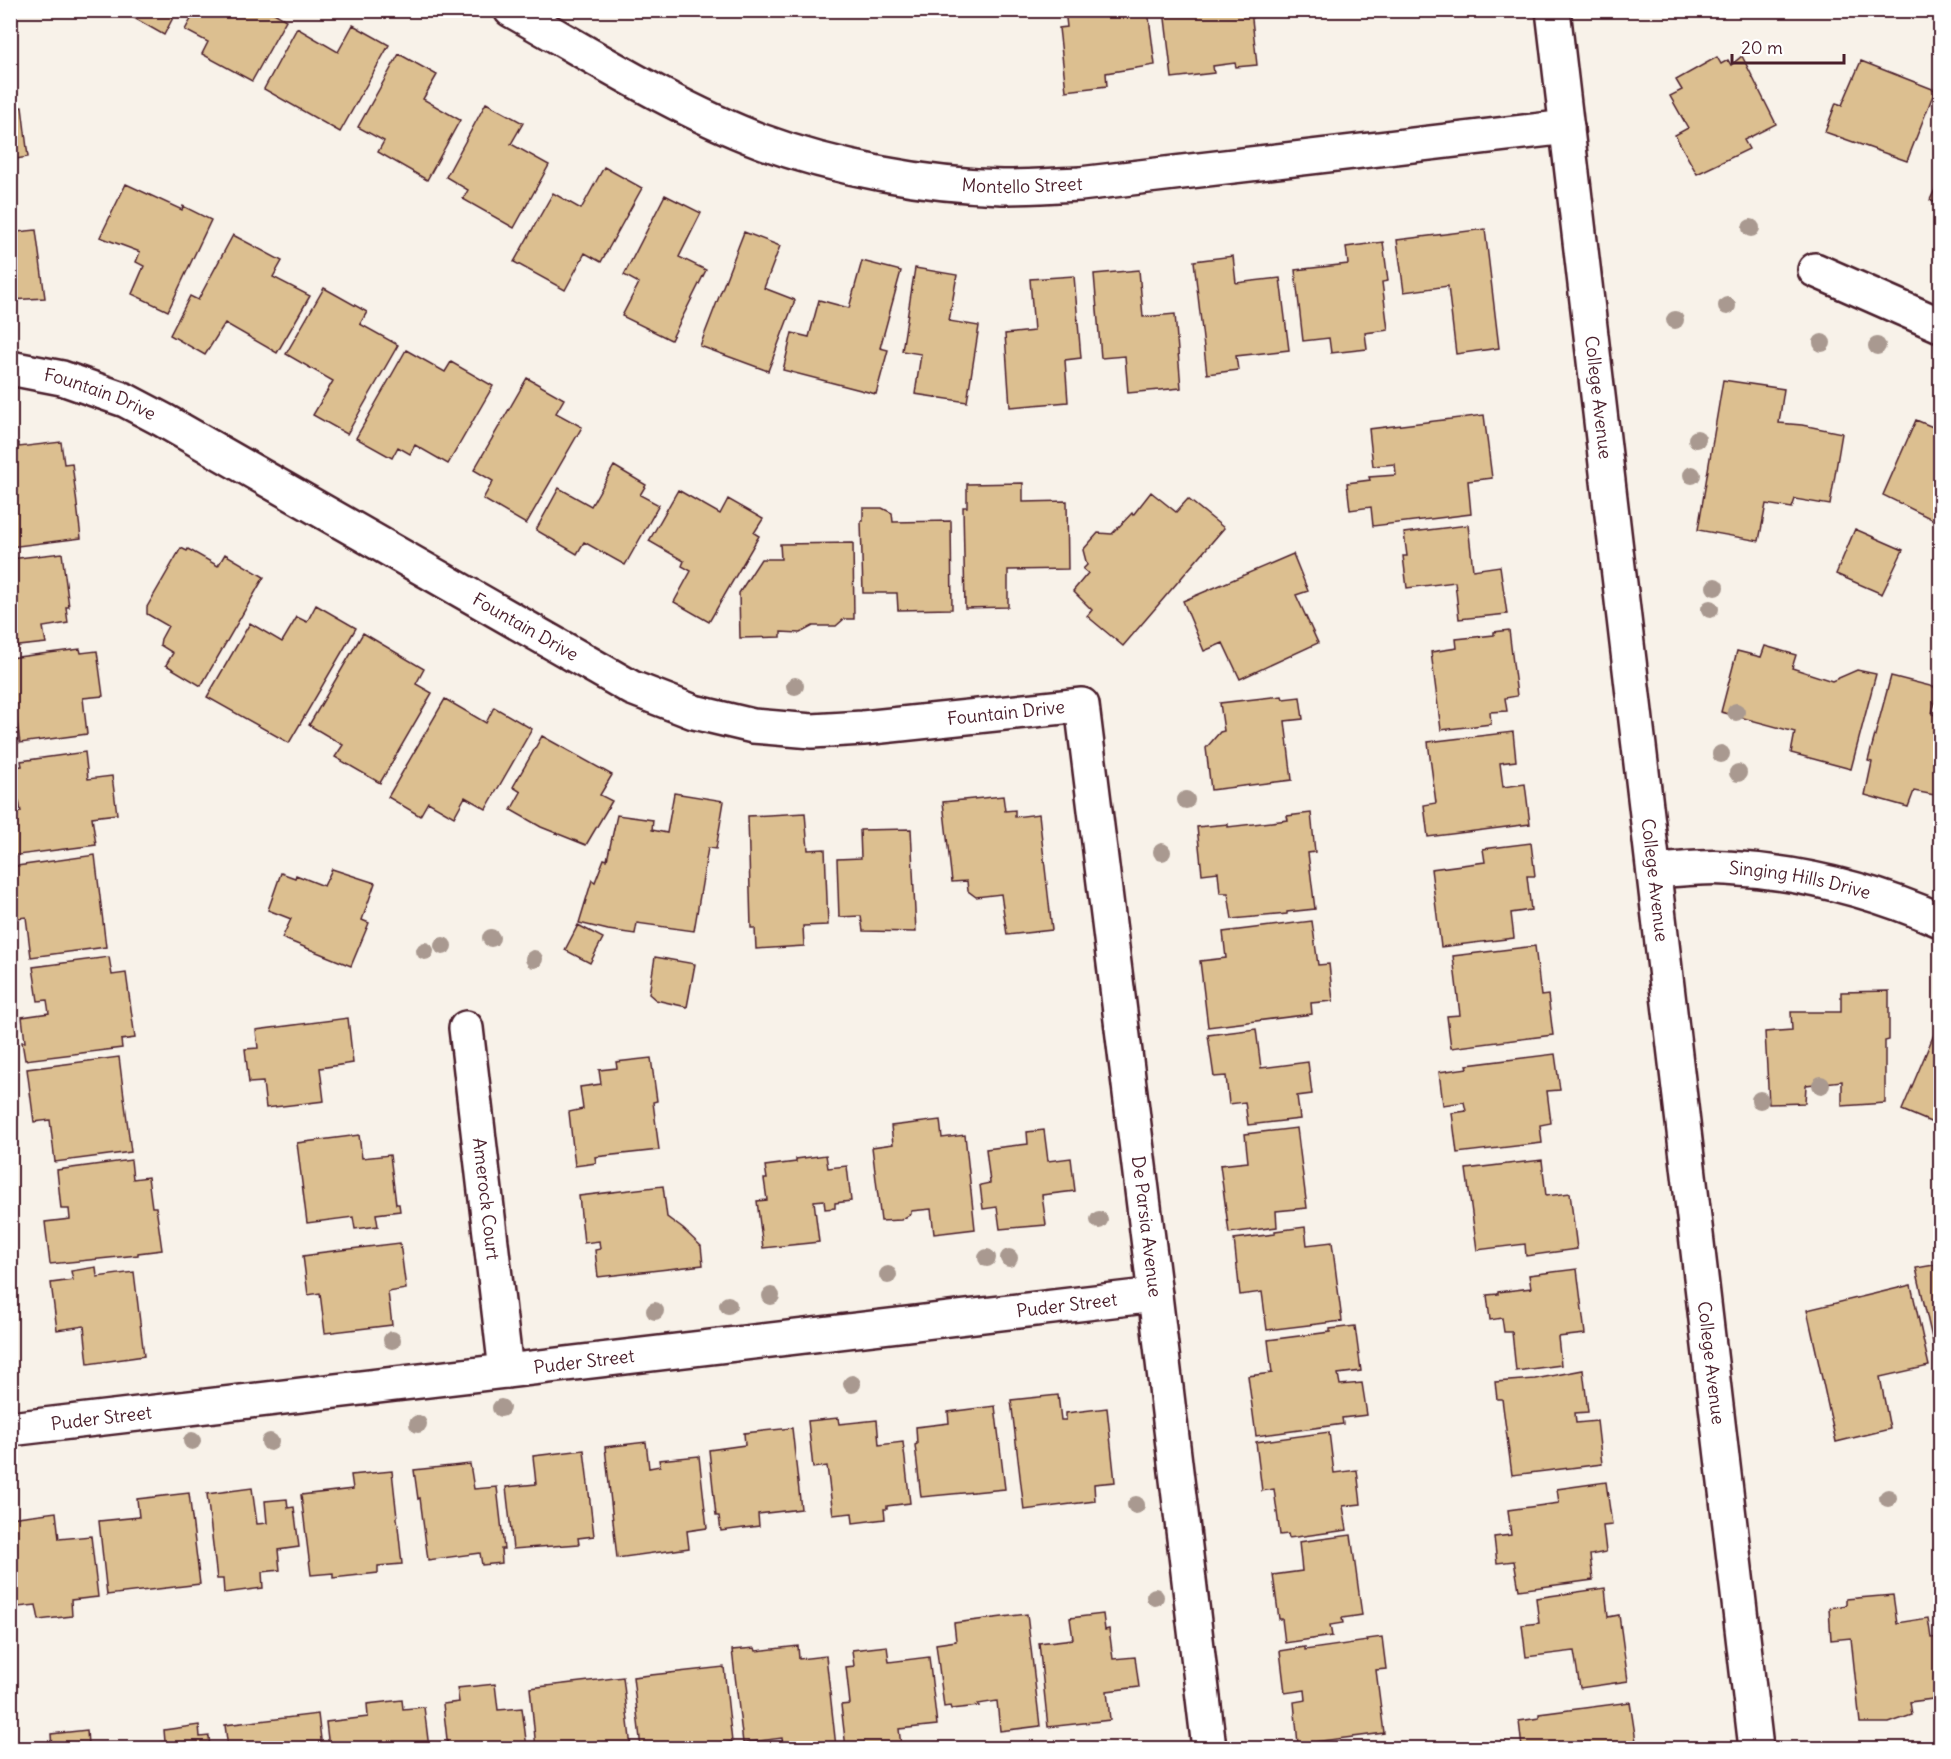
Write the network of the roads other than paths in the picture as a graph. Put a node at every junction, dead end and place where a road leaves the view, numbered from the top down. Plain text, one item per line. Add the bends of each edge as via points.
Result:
1 (511, 10) edge
2 (1553, 10) edge
3 (1567, 127) junction
4 (1815, 270) dead end
5 (1941, 325) edge
6 (10, 368) edge
7 (1082, 705) joint
8 (1654, 871) junction
9 (1941, 920) edge
10 (466, 1028) dead end
11 (1155, 1296) junction
12 (506, 1371) junction
13 (10, 1429) edge
14 (1209, 1749) edge
15 (1756, 1749) edge

1 - 3 street, Montello Street via 690,110 762,141 836,164 912,179 1002,187 1080,184
2 - 3 street, College Avenue
3 - 8 street, College Avenue
4 - 5 street
6 - 7 street, Fountain Drive via 62,378 125,400 632,688 694,712 753,726 812,731
7 - 11 street, De Parsia Avenue
8 - 9 street, Singing Hills Drive via 1725,867 1796,874 1866,891
8 - 15 street, College Avenue
10 - 12 street, Amerock Court
11 - 12 street, Puder Street
11 - 14 street, De Parsia Avenue
12 - 13 street, Puder Street

